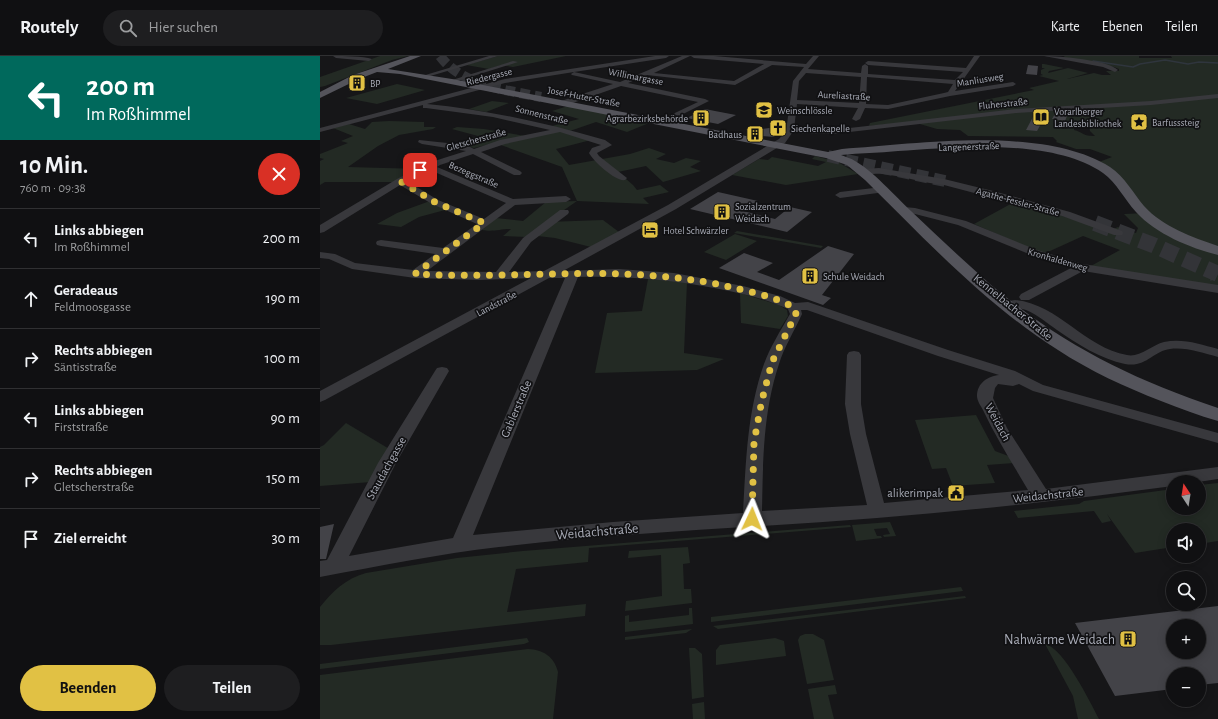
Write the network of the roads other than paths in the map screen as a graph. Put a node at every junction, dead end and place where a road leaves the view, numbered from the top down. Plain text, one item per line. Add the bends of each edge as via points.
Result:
1 (336, 56) edge
2 (417, 56) edge
3 (495, 56) edge
4 (666, 56) edge
5 (687, 56) edge
6 (694, 56) edge
7 (816, 56) edge
8 (874, 56) edge
9 (977, 56) edge
10 (1047, 56) edge
11 (369, 59) dead end
12 (726, 59) junction
13 (770, 59) edge
14 (515, 62) dead end
15 (868, 63) junction
16 (714, 65) dead end
17 (806, 68) junction
18 (377, 69) junction
19 (967, 70) junction
20 (1115, 70) dead end
21 (561, 71) junction
22 (703, 72) dead end
23 (647, 74) junction
24 (863, 74) junction
25 (426, 76) junction
26 (691, 78) junction
27 (452, 81) junction
28 (957, 82) junction
29 (624, 83) junction
30 (1013, 84) dead end
31 (483, 87) junction
32 (950, 94) junction
33 (320, 95) edge
34 (1218, 96) edge
35 (794, 102) junction
36 (564, 103) junction
37 (413, 105) junction
38 (862, 106) junction
39 (893, 106) joint
40 (856, 119) dead end
41 (661, 123) junction
42 (320, 130) edge
43 (559, 130) junction
44 (790, 131) junction
45 (422, 142) dead end
46 (775, 145) junction
47 (471, 151) junction
48 (832, 156) junction
49 (428, 166) junction
50 (862, 172) junction
51 (517, 173) dead end
52 (622, 178) dead end
53 (400, 181) junction
54 (882, 190) junction
55 (840, 195) dead end
56 (566, 199) dead end
57 (512, 202) junction
58 (904, 210) junction
59 (564, 212) dead end
60 (484, 223) junction
61 (320, 230) edge
62 (1118, 233) dead end
63 (381, 244) dead end
64 (1218, 251) edge
65 (444, 252) junction
66 (320, 255) edge
67 (1081, 267) junction
68 (415, 274) junction
69 (500, 274) junction
70 (548, 274) junction
71 (573, 274) junction
72 (1218, 289) edge
73 (1025, 297) dead end
74 (1006, 304) junction
75 (800, 306) junction
76 (1218, 353) edge
77 (854, 355) dead end
78 (442, 371) dead end
79 (1023, 381) junction
80 (320, 397) edge
81 (1218, 415) edge
82 (1218, 438) edge
83 (1218, 473) edge
84 (1041, 496) junction
85 (877, 510) junction
86 (752, 519) junction
87 (461, 544) junction
88 (327, 568) edge

1 - 11 street
2 - 18 main road
3 - 25 street
4 - 21 street, Riedergasse
5 - 23 street
6 - 12 street
7 - 17 street
8 - 15 street
9 - 19 street
10 - 20 street via 1103,65
12 - 13 street via 761,62
12 - 16 street
13 - 17 street
13 - 26 street via 735,83
14 - 27 street
15 - 19 street
15 - 24 street via 864,66
17 - 24 street
17 - 35 street via 796,81
18 - 25 main road, Josef-Huter-Straße
18 - 33 main road
19 - 28 street
21 - 29 street, Willimargasse
21 - 31 street, Riedergasse
22 - 26 street
23 - 26 street
23 - 29 street
24 - 28 street
24 - 38 street
25 - 27 main road, Josef-Huter-Straße
27 - 31 main road, Josef-Huter-Straße
28 - 32 street
29 - 36 street
29 - 41 street, Willimargasse via 704,100
30 - 32 street, Manliusweg
31 - 36 main road, Josef-Huter-Straße
31 - 37 street, Riedergasse
32 - 39 street, Manliusweg
34 - 44 street, Fluherstraße via 1151,103 1016,111 832,132
35 - 38 street, Aureliastraße
35 - 44 street
36 - 41 main road, Josef-Huter-Straße
37 - 42 street, Riedergasse
37 - 43 street, Sonnenstraße via 497,115
38 - 39 street, Aureliastraße
38 - 40 street
41 - 46 main road, Josef-Huter-Straße
43 - 47 street, Gletscherstraße
43 - 52 street, Sonnenstraße via 608,145 593,153
44 - 46 street, Landstraße
45 - 47 street via 457,146
46 - 48 main road, Josef-Huter-Straße
46 - 70 street, Landstraße via 686,199
47 - 49 street, Gletscherstraße
47 - 51 street
48 - 50 main road, Kennelbacher Straße via 851,163
48 - 64 main road, Langenerstraße via 847,152 980,144 1005,144 1052,150 1089,161 1106,170 1118,179 1140,210 1156,223 1179,236
49 - 53 street, Gletscherstraße
49 - 57 street, Bezeggstraße
50 - 54 main road, Kennelbacher Straße
50 - 62 street, Agathe-Fessler-Straße via 879,170 944,182 1066,214
53 - 60 street via 435,202
53 - 61 street, Gletscherstraße
54 - 55 street
54 - 58 main road, Kennelbacher Straße
56 - 57 street
57 - 60 street
58 - 67 street, Kronhaldenweg via 962,223 1026,250
58 - 74 main road, Kennelbacher Straße
59 - 69 street via 527,240
60 - 65 street
63 - 65 street
65 - 68 street
66 - 68 street via 331,256 352,266
67 - 72 street, Kronhaldenweg
67 - 73 street
68 - 69 street
69 - 70 street
70 - 71 street
70 - 80 street, Landstraße
71 - 75 street via 619,273 674,277 743,290
71 - 87 street, Gablerstraße
74 - 76 street via 1016,303 1035,308 1088,343 1128,360 1140,360 1168,345
74 - 81 main road, Kennelbacher Straße via 1059,343 1098,365 1145,388
75 - 79 street
75 - 86 street via 772,362 762,400 754,442
77 - 85 street via 853,404
78 - 88 street, Staudachgasse
79 - 82 street
79 - 84 street, Weidach via 995,380 989,384 985,395 986,402
83 - 84 street, Weidachstraße
84 - 85 street, Weidachstraße
85 - 86 street, Weidachstraße
86 - 87 street, Weidachstraße
87 - 88 street, Weidachstraße

